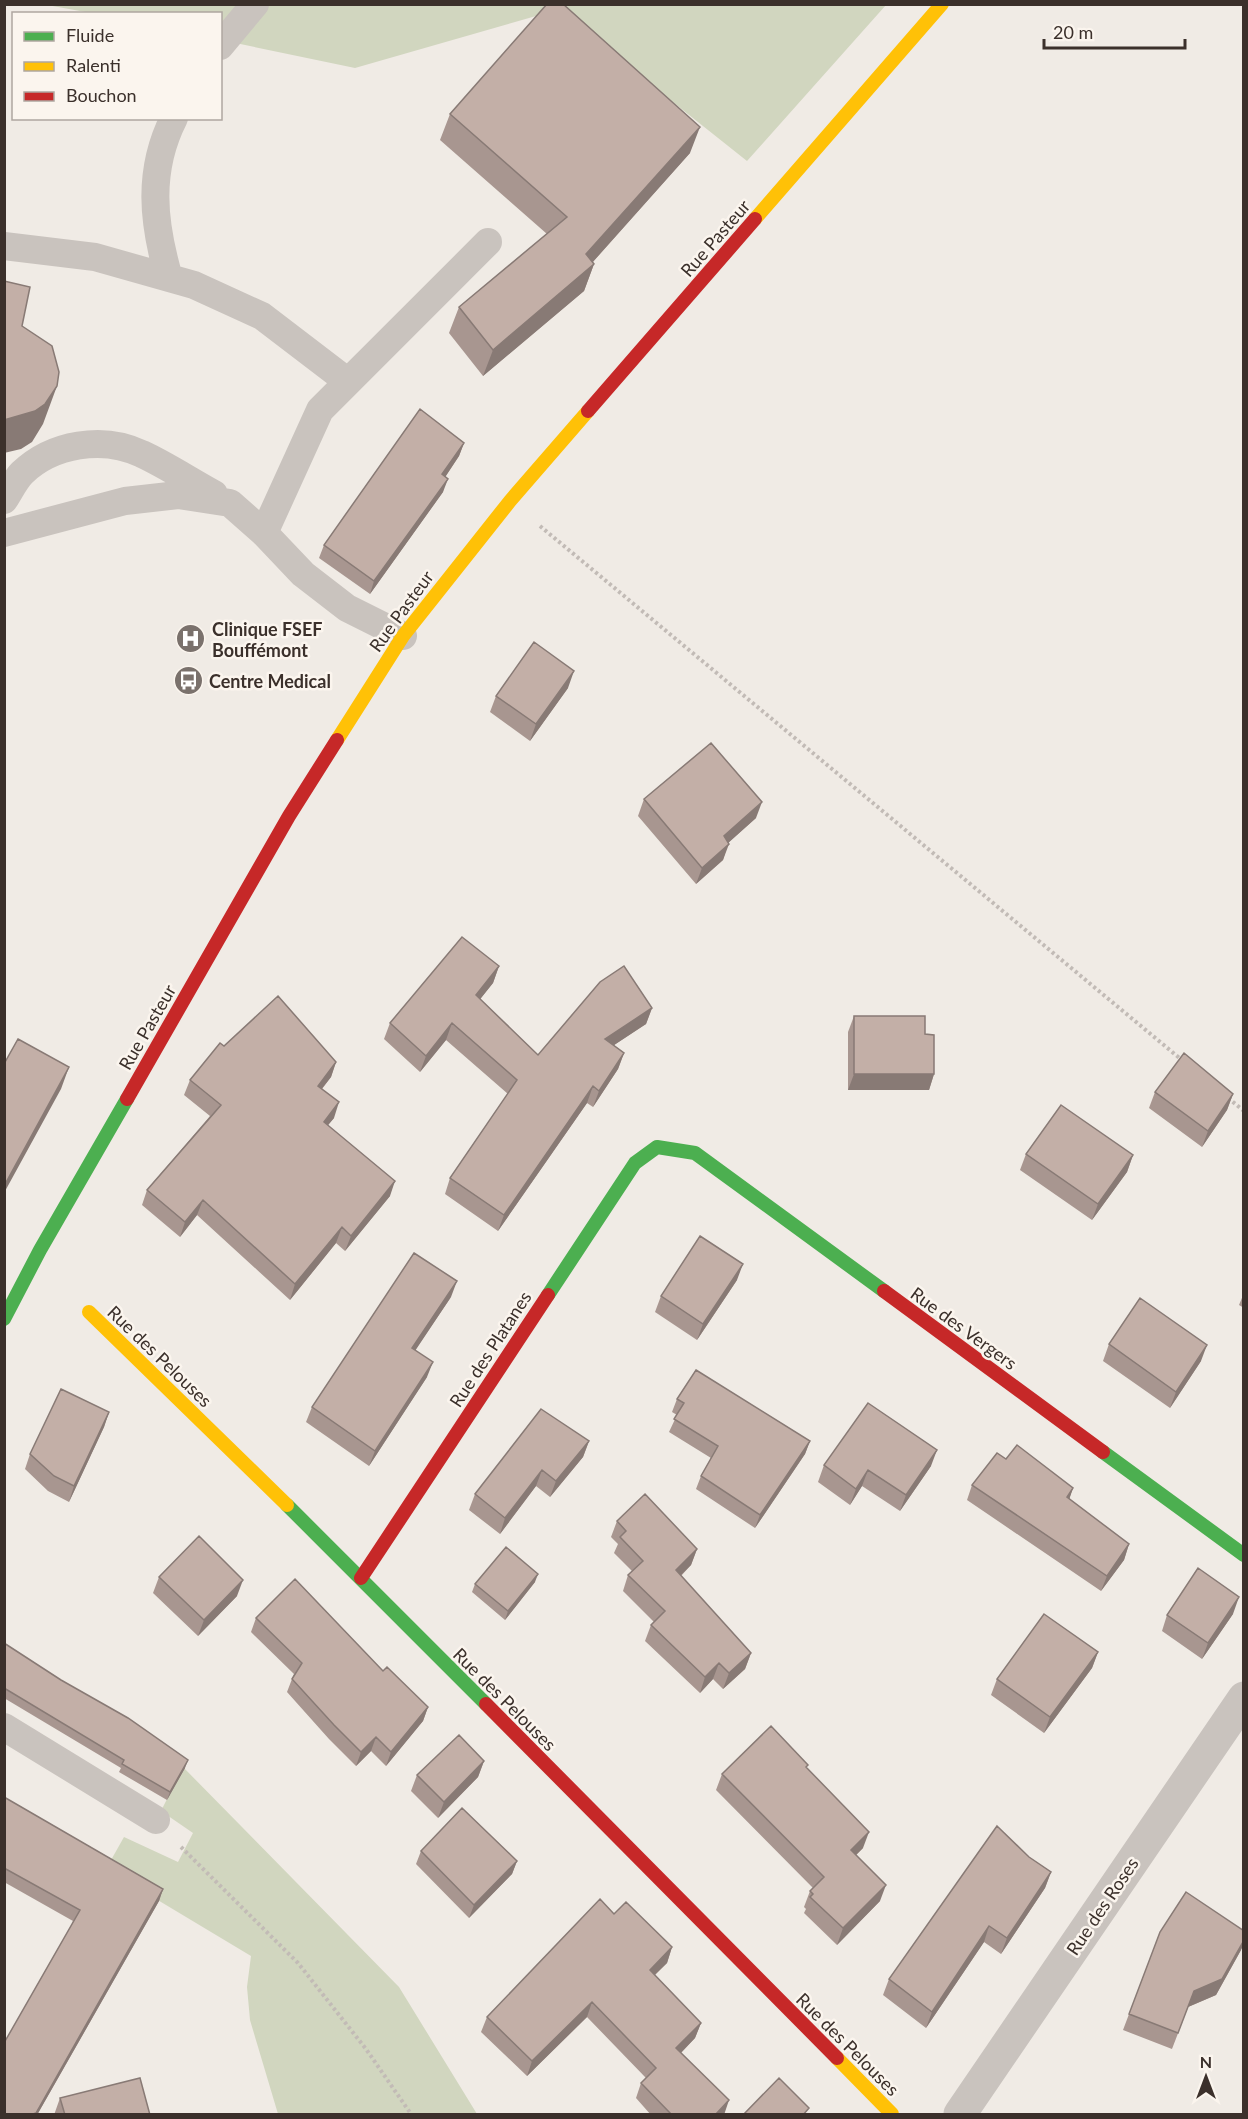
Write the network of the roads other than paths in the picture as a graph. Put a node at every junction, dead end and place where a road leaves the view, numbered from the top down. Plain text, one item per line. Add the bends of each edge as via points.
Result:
1 (255, 4) edge
2 (942, 4) edge
3 (222, 44) edge
4 (173, 120) edge
5 (488, 242) dead end
6 (4, 246) edge
7 (169, 278) junction
8 (347, 381) junction
9 (4, 500) edge
10 (230, 503) junction
11 (4, 533) edge
12 (264, 533) junction
13 (402, 636) junction
14 (657, 1147) joint
15 (89, 1312) dead end
16 (4, 1319) edge
17 (1244, 1555) edge
18 (361, 1578) junction
19 (1244, 1698) edge
20 (4, 1727) edge
21 (156, 1820) road end
22 (892, 2115) edge
23 (960, 2115) edge

1 - 3 lane
2 - 13 street, Rue Pasteur via 510,501
4 - 7 lane via 156,168 153,196
5 - 8 lane
6 - 7 lane via 95,256
7 - 8 lane via 262,316
8 - 12 lane via 311,425
9 - 10 lane via 20,475 39,459 80,444 140,453
10 - 11 lane via 178,495 125,501
10 - 12 lane
12 - 13 lane via 303,574 347,608
13 - 16 street, Rue Pasteur via 289,816
14 - 17 street, Rue des Vergers via 695,1153
14 - 18 street, Rue des Platanes via 634,1163
15 - 18 street, Rue des Pelouses
18 - 22 street, Rue des Pelouses
19 - 23 street, Rue des Roses
20 - 21 lane

